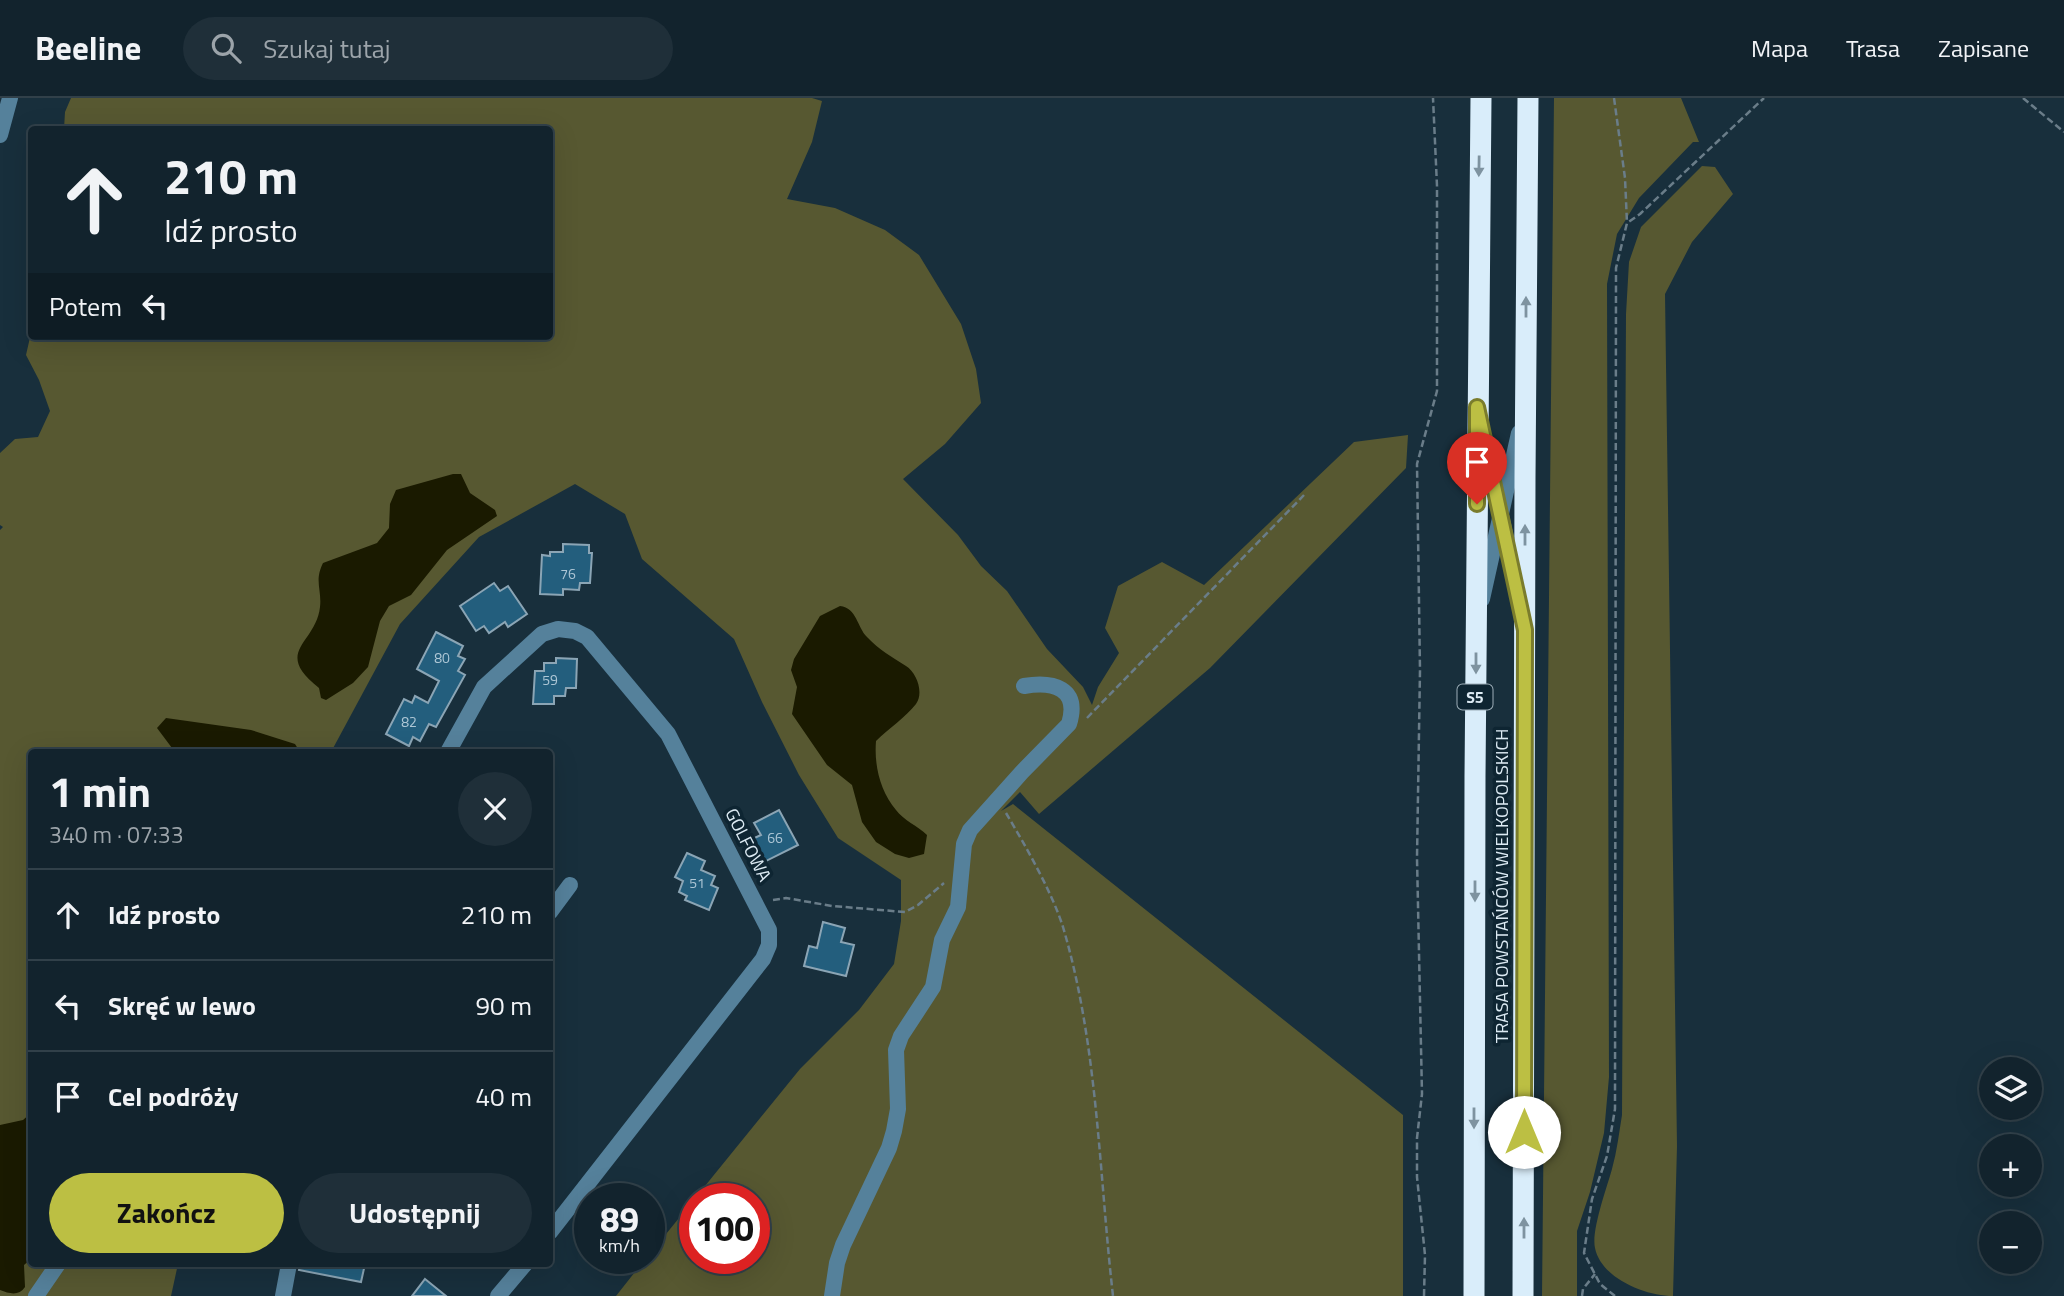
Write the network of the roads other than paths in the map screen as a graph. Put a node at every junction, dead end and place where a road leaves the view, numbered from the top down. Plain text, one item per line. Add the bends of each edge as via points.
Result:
1 (10, 98) edge
2 (1480, 98) edge
3 (1528, 98) edge
4 (0, 135) edge
5 (1477, 407) junction
6 (1525, 407) junction
7 (1501, 516) junction
8 (1476, 629) junction
9 (1525, 630) junction
10 (1024, 686) dead end
11 (450, 749) edge
12 (570, 885) dead end
13 (553, 908) edge
14 (553, 1228) edge
15 (56, 1267) edge
16 (288, 1267) edge
17 (522, 1267) edge
18 (36, 1296) edge
19 (283, 1296) edge
20 (498, 1296) edge
21 (832, 1296) edge
22 (1474, 1296) edge
23 (1523, 1296) edge

1 - 4 lane
2 -> 5 highway, TRASA POWSTAŃCÓW WIELKOPOLSKICH / S5
6 -> 3 highway, TRASA POWSTAŃCÓW WIELKOPOLSKICH
5 - 7 lane
5 - 8 highway, TRASA POWSTAŃCÓW WIELKOPOLSKICH / S5
6 - 7 lane
9 -> 6 highway, TRASA POWSTAŃCÓW WIELKOPOLSKICH
7 - 8 lane
7 - 9 lane
8 -> 22 highway, TRASA POWSTAŃCÓW WIELKOPOLSKICH / S5
23 -> 9 highway, TRASA POWSTAŃCÓW WIELKOPOLSKICH
10 - 21 lane via 1050,683 1062,689 1070,701 1069,724 970,830 964,844 958,907 942,940 933,987 896,1049 898,1110 889,1148 836,1263
11 - 14 lane, GOLFOWA via 484,687 542,634 558,629 587,637 668,734 769,930 763,959
12 - 13 lane
15 - 18 lane
16 - 19 lane
17 - 20 lane

